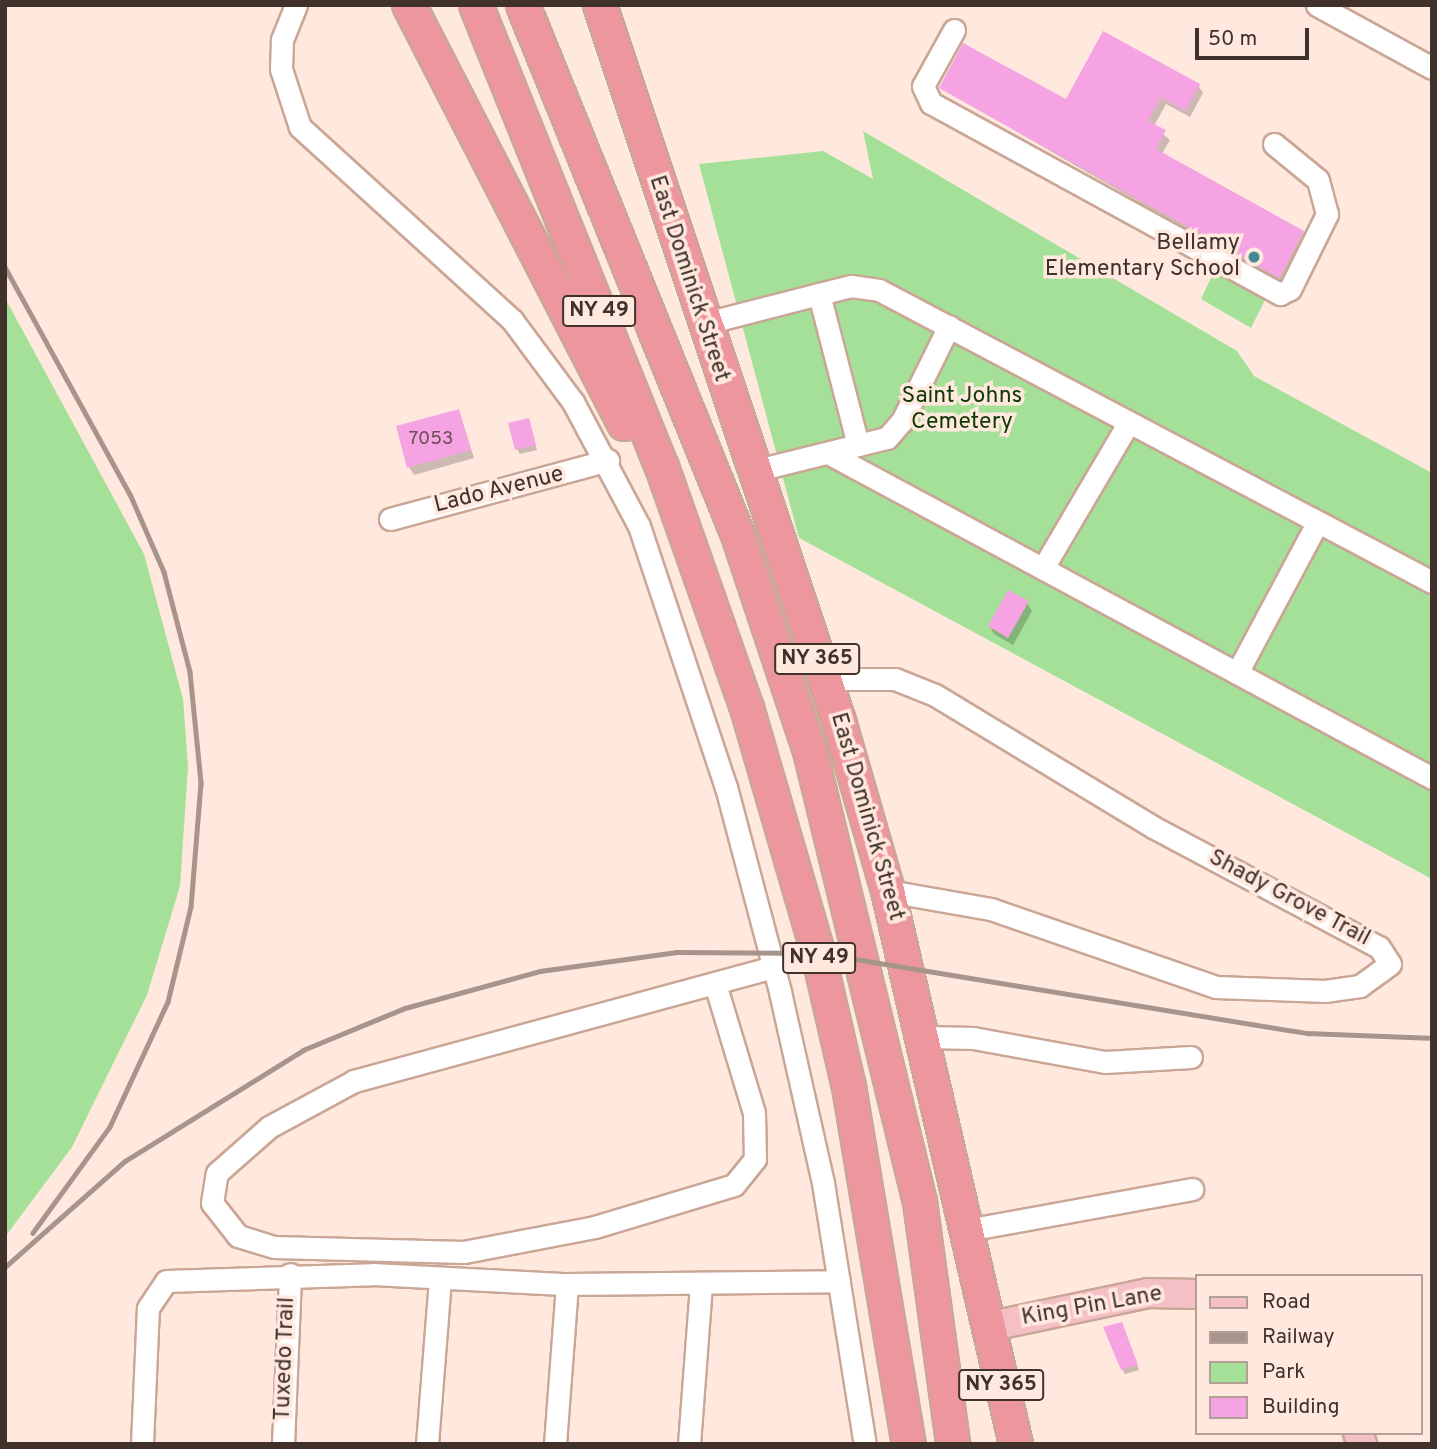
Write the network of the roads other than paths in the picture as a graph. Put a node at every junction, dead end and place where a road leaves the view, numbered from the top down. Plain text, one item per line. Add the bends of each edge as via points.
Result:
1 (296, 5) edge
2 (409, 5) edge
3 (476, 5) edge
4 (523, 5) edge
5 (600, 5) edge
6 (1317, 5) edge
7 (954, 30) dead end
8 (1432, 68) edge
9 (1273, 144) dead end
10 (819, 294) junction
11 (702, 324) junction
12 (949, 326) junction
13 (1129, 422) junction
14 (887, 438) junction
15 (858, 445) junction
16 (828, 453) junction
17 (608, 460) junction
18 (753, 471) junction
19 (866, 473) junction
20 (390, 519) dead end
21 (1317, 523) junction
22 (1043, 568) junction
23 (1432, 582) edge
24 (718, 618) junction
25 (1237, 673) junction
26 (824, 679) junction
27 (1432, 778) edge
28 (888, 891) junction
29 (773, 967) junction
30 (716, 987) junction
31 (926, 1037) junction
32 (1191, 1057) dead end
33 (1192, 1189) dead end
34 (967, 1230) junction
35 (290, 1274) junction
36 (440, 1279) junction
37 (839, 1281) junction
38 (567, 1284) junction
39 (701, 1284) junction
40 (1196, 1294) edge
41 (987, 1326) junction
42 (142, 1444) edge
43 (283, 1444) edge
44 (428, 1444) edge
45 (555, 1444) edge
46 (689, 1444) edge
47 (865, 1444) edge
48 (909, 1444) edge
49 (953, 1444) edge
50 (1016, 1444) edge

1 - 17 street via 282,40 281,69 300,127 512,320
2 - 24 highway
3 - 24 highway, NY 49
4 - 49 highway, NY 49 via 661,339 786,676 865,957 937,1296
5 - 11 highway, East Dominick Street / NY 365
6 - 8 street
7 - 9 street via 923,86 931,103 1280,294 1290,289 1327,214 1318,180
10 - 11 street
10 - 12 street via 869,287
10 - 15 street
11 - 18 highway, East Dominick Street / NY 365
12 - 13 street
12 - 14 street via 915,399
13 - 21 street
13 - 22 street
14 - 15 street
14 - 19 street
15 - 16 street
16 - 18 street
16 - 19 street
17 - 20 street, Lado Avenue
17 - 29 street via 673,615
18 - 26 highway, East Dominick Street / NY 365
19 - 22 street
21 - 23 street
21 - 25 street
22 - 25 street
24 - 48 highway, NY 49 via 818,953 890,1305
25 - 27 street
26 - 28 highway, East Dominick Street / NY 365
26 - 28 street, Shady Grove Trail via 895,680 935,695 1153,827 1379,947 1390,964 1360,986 1326,991 1216,988 991,909
28 - 31 highway, East Dominick Street / NY 365
29 - 30 street
29 - 37 street
30 - 30 street via 354,1081 269,1127 217,1173 212,1203 238,1236 274,1247 464,1252 595,1227 734,1185 755,1159 754,1113
31 - 32 street via 973,1038 1105,1062
31 - 34 highway, East Dominick Street / NY 365
33 - 34 street
34 - 41 highway, East Dominick Street / NY 365
35 - 36 street, Tuxedo Trail
35 - 42 street, Tuxedo Trail via 190,1277 166,1281 154,1293
35 - 43 street, Tuxedo Trail
36 - 38 street, Tuxedo Trail
36 - 44 street
37 - 39 street, Tuxedo Trail
37 - 47 street
38 - 39 street, Tuxedo Trail
38 - 45 street
39 - 46 street
40 - 41 main road, King Pin Lane via 1148,1293
41 - 50 highway, East Dominick Street / NY 365

